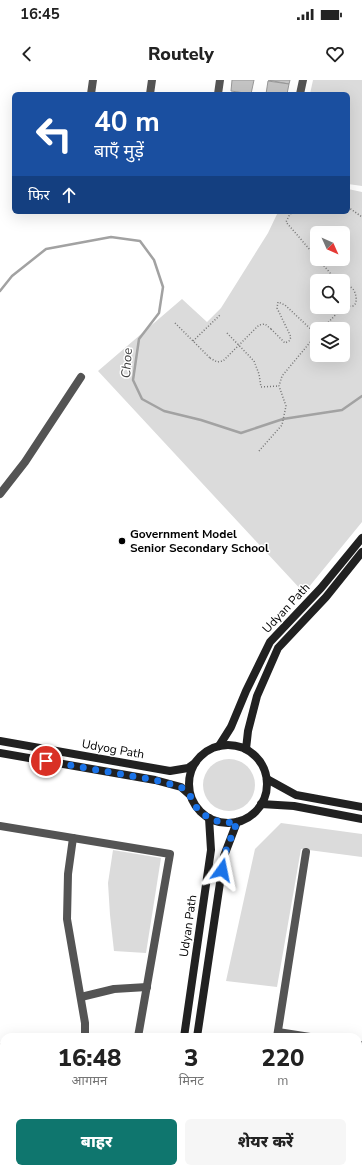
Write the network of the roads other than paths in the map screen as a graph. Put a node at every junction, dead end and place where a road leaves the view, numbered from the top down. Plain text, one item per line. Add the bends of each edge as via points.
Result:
1 (94, 80) edge
2 (152, 80) edge
3 (220, 80) edge
4 (303, 80) edge
5 (91, 92) edge
6 (150, 92) edge
7 (218, 92) edge
8 (300, 92) edge
9 (81, 377) dead end
10 (0, 494) edge
11 (362, 538) edge
12 (362, 552) edge
13 (0, 741) edge
14 (219, 746) junction
15 (246, 749) junction
16 (0, 753) edge
17 (196, 762) junction
18 (267, 779) junction
19 (190, 795) junction
20 (262, 804) junction
21 (362, 807) edge
22 (209, 818) junction
23 (362, 819) edge
24 (237, 822) junction
25 (0, 826) edge
26 (73, 838) junction
27 (306, 852) dead end
28 (147, 987) junction
29 (80, 997) junction
30 (85, 1033) edge
31 (139, 1033) edge
32 (185, 1033) edge
33 (198, 1033) edge
34 (278, 1033) edge

1 - 5 street
2 - 6 street
3 - 7 street
4 - 8 street
9 - 10 street via 25,462
11 - 14 main road, Udyan Path via 321,588 270,642 231,727
12 - 15 main road, Udyan Path via 278,648 257,696
13 - 17 main road, Udyog Path via 170,771 188,768
14 - 15 main road via 232,745
14 - 17 main road via 208,750
15 - 18 main road via 260,762
16 - 19 main road, Udyog Path via 155,780 181,787
17 - 19 main road via 189,778
18 - 20 main road
18 - 21 main road via 296,795
19 - 22 main road via 199,811
20 - 23 main road via 294,806
20 - 24 main road via 253,814
22 - 24 main road via 222,823
22 - 32 main road, Udyan Path via 211,850
24 - 33 main road, Udyan Path via 224,856
25 - 26 street
26 - 28 street via 170,854
26 - 29 street via 68,874 67,920
27 - 34 street
28 - 29 street via 114,989
28 - 31 street
29 - 30 street

